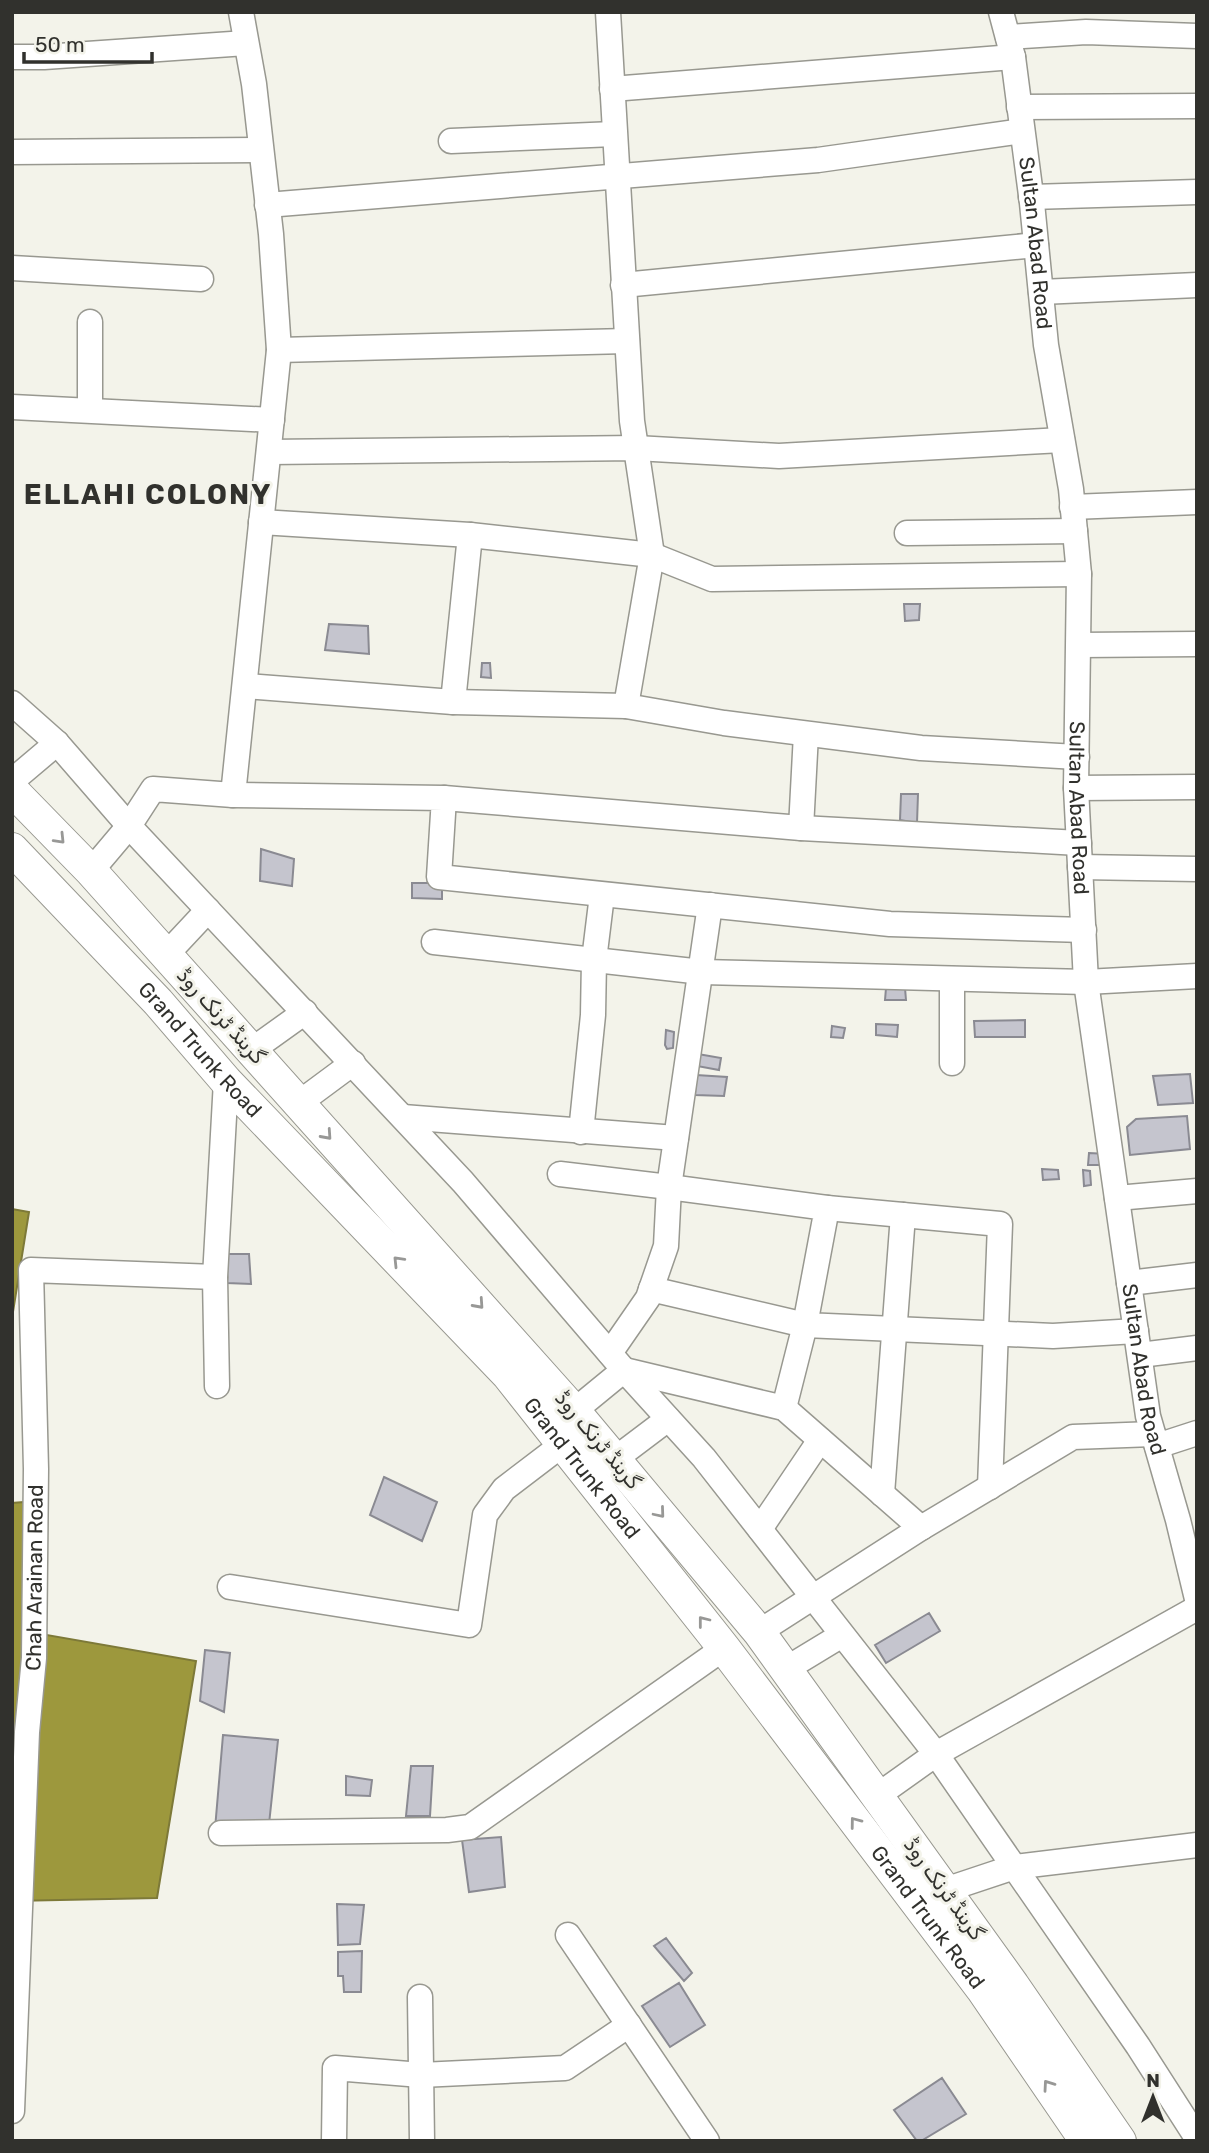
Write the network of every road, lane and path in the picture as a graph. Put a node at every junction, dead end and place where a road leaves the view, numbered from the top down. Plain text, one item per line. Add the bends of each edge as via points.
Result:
1 (241, 12) edge
2 (608, 12) edge
3 (1001, 12) edge
4 (1197, 36) edge
5 (246, 43) junction
6 (1010, 47) junction
7 (12, 57) edge
8 (612, 89) junction
9 (1197, 106) edge
10 (1021, 119) junction
11 (614, 134) junction
12 (451, 141) dead end
13 (260, 150) junction
14 (12, 152) edge
15 (616, 177) junction
16 (1197, 192) edge
17 (1031, 197) junction
18 (267, 205) junction
19 (1036, 244) junction
20 (12, 268) edge
21 (201, 279) dead end
22 (623, 285) junction
23 (1197, 285) edge
24 (1041, 292) junction
25 (90, 322) dead end
26 (628, 341) junction
27 (279, 350) junction
28 (12, 407) edge
29 (90, 410) junction
30 (272, 420) junction
31 (1062, 440) junction
32 (636, 448) junction
33 (269, 452) junction
34 (1197, 502) edge
35 (1072, 507) junction
36 (261, 522) junction
37 (1074, 531) junction
38 (907, 533) dead end
39 (470, 535) junction
40 (652, 555) junction
41 (1079, 574) junction
42 (1197, 644) edge
43 (1080, 645) junction
44 (246, 686) junction
45 (453, 702) junction
46 (12, 703) edge
47 (626, 706) junction
48 (806, 734) junction
49 (57, 743) junction
50 (1077, 757) junction
51 (12, 781) edge
52 (1197, 787) edge
53 (1076, 788) junction
54 (12, 790) edge
55 (233, 795) junction
56 (444, 798) junction
57 (129, 826) junction
58 (801, 828) junction
59 (12, 849) edge
60 (1080, 855) junction
61 (1197, 869) edge
62 (91, 871) junction
63 (602, 895) junction
64 (710, 905) junction
65 (208, 910) junction
66 (1084, 930) junction
67 (434, 942) dead end
68 (166, 956) junction
69 (594, 960) junction
70 (702, 972) junction
71 (1197, 976) edge
72 (952, 979) junction
73 (1086, 982) junction
74 (305, 1012) junction
75 (252, 1050) junction
76 (353, 1063) junction
77 (952, 1063) dead end
78 (226, 1081) junction
79 (299, 1103) junction
80 (403, 1116) junction
81 (581, 1132) junction
82 (676, 1138) junction
83 (560, 1174) dead end
84 (669, 1187) junction
85 (1197, 1191) edge
86 (1117, 1198) junction
87 (827, 1208) junction
88 (904, 1215) junction
89 (1197, 1275) edge
90 (215, 1277) junction
91 (1129, 1283) junction
92 (651, 1289) junction
93 (805, 1325) junction
94 (896, 1329) junction
95 (996, 1334) junction
96 (1138, 1343) junction
97 (1197, 1348) edge
98 (617, 1362) junction
99 (217, 1386) dead end
100 (784, 1408) junction
101 (575, 1411) junction
102 (668, 1419) junction
103 (1197, 1433) edge
104 (820, 1440) junction
105 (1155, 1440) junction
106 (563, 1444) junction
107 (617, 1462) junction
108 (594, 1484) junction
109 (990, 1487) junction
110 (882, 1494) junction
111 (1187, 1518) edge
112 (921, 1528) junction
113 (760, 1529) junction
114 (230, 1587) dead end
115 (813, 1599) junction
116 (1197, 1599) edge
117 (1197, 1608) edge
118 (760, 1632) junction
119 (842, 1635) junction
120 (724, 1647) junction
121 (786, 1670) junction
122 (936, 1754) junction
123 (877, 1796) junction
124 (221, 1833) dead end
125 (1197, 1845) edge
126 (1014, 1867) junction
127 (945, 1890) junction
128 (568, 1935) dead end
129 (420, 1997) dead end
130 (629, 2025) junction
131 (421, 2075) junction
132 (12, 2111) edge
133 (1197, 2138) edge
134 (334, 2141) edge
135 (422, 2141) edge
136 (707, 2141) edge
137 (1086, 2141) edge
138 (1120, 2141) edge

1 - 5 street
2 - 8 street
3 - 6 street, Sultan Abad Road
4 - 6 street via 1086,32
5 - 7 street
5 - 13 street
6 - 8 street
6 - 10 street, Sultan Abad Road
8 - 11 street
9 - 10 street
10 - 15 street via 817,160
10 - 17 street, Sultan Abad Road
11 - 12 street
11 - 15 street
13 - 14 street
13 - 18 street
15 - 18 street
15 - 22 street
16 - 17 street
17 - 19 street, Sultan Abad Road
18 - 27 street
19 - 22 street
19 - 24 street, Sultan Abad Road
20 - 21 street
22 - 26 street
23 - 24 street
24 - 31 street, Sultan Abad Road
25 - 29 street
26 - 27 street
26 - 32 street
27 - 30 street
28 - 29 street
29 - 30 street
30 - 33 street
31 - 32 street via 779,456
31 - 35 street, Sultan Abad Road
32 - 33 street
32 - 40 street
33 - 36 street
34 - 35 street
35 - 37 street, Sultan Abad Road
36 - 39 street
36 - 44 street
37 - 38 street
37 - 41 street, Sultan Abad Road
39 - 40 street
39 - 45 street
40 - 41 street via 712,579
40 - 47 street
41 - 43 street, Sultan Abad Road
42 - 43 street
43 - 50 street, Sultan Abad Road
44 - 45 street
44 - 55 street
45 - 47 street
46 - 49 street
47 - 48 street
48 - 50 street via 921,748
48 - 58 street
49 - 51 street
49 - 57 street
50 - 53 street, Sultan Abad Road
52 - 53 street
53 - 60 street, Sultan Abad Road
54 -> 62 main road, گرینڈ ٹرنک روڈ
55 - 56 street
55 - 57 street via 153,789
56 - 58 street
56 - 63 street via 439,877
57 - 62 street
57 - 65 street
58 - 60 street
59 - 78 main road, Grand Trunk Road via 158,1002
60 - 61 street
60 - 66 street, Sultan Abad Road
62 - 68 main road, گرینڈ ٹرنک روڈ
63 - 64 street
63 - 69 street
64 - 66 street via 890,924
64 - 70 street
65 - 68 street
65 - 74 street
66 - 73 street, Sultan Abad Road
67 - 69 street
68 - 75 main road, گرینڈ ٹرنک روڈ
69 - 70 street
69 - 81 street
70 - 72 street
70 - 82 street
71 - 73 street
72 - 73 street
72 - 77 street
73 - 86 street, Sultan Abad Road
74 - 75 street
74 - 76 street
75 - 79 main road, گرینڈ ٹرنک روڈ
76 - 79 street
76 - 80 street
78 - 90 street
106 -> 78 main road, Grand Trunk Road via 508,1375
79 -> 101 main road, گرینڈ ٹرنک روڈ
80 - 81 street
80 - 98 street
81 - 82 street
82 - 84 street
83 - 84 street
84 - 87 street
84 - 92 street via 666,1246
85 - 86 street
86 - 91 street, Sultan Abad Road
87 - 88 street
87 - 93 street
88 - 94 street
88 - 95 street via 1000,1224
89 - 91 street
90 - 99 street
90 - 132 street, Chah Arainan Road via 31,1270 34,1658
91 - 96 street, Sultan Abad Road
92 - 93 street
92 - 98 street
93 - 94 street
93 - 100 street
94 - 95 street
94 - 110 street
95 - 96 street
95 - 109 street
96 - 97 street
96 - 105 street, Sultan Abad Road
98 - 100 street
98 - 101 street
98 - 102 street
100 - 104 street
101 - 107 main road, گرینڈ ٹرنک روڈ
102 - 107 street
102 - 113 street
103 - 105 street
104 - 110 street
104 - 113 street
105 - 109 street via 1073,1437
105 - 111 street, Sultan Abad Road
106 - 108 main road, Grand Trunk Road
106 - 114 street via 504,1489 485,1515 469,1625
107 - 108 main road
107 -> 118 main road, گرینڈ ٹرنک روڈ
120 -> 108 main road, Grand Trunk Road
109 - 112 street
110 - 112 street
111 - 116 street, Sultan Abad Road
112 - 115 street
113 - 115 street
115 - 118 street
115 - 119 street
117 - 122 street
118 - 121 main road, گرینڈ ٹرنک روڈ
119 - 121 street
119 - 122 street
120 - 124 street via 470,1827
137 -> 120 main road, Grand Trunk Road via 982,1989
121 - 123 main road, گرینڈ ٹرنک روڈ
122 - 123 street
122 - 126 street
123 - 127 main road, گرینڈ ٹرنک روڈ
125 - 126 street
126 - 127 street
126 - 133 street
127 - 138 main road, گرینڈ ٹرنک روڈ
128 - 130 street
129 - 131 street
130 - 131 street via 565,2068
130 - 136 street
131 - 134 street via 335,2068
131 - 135 street

